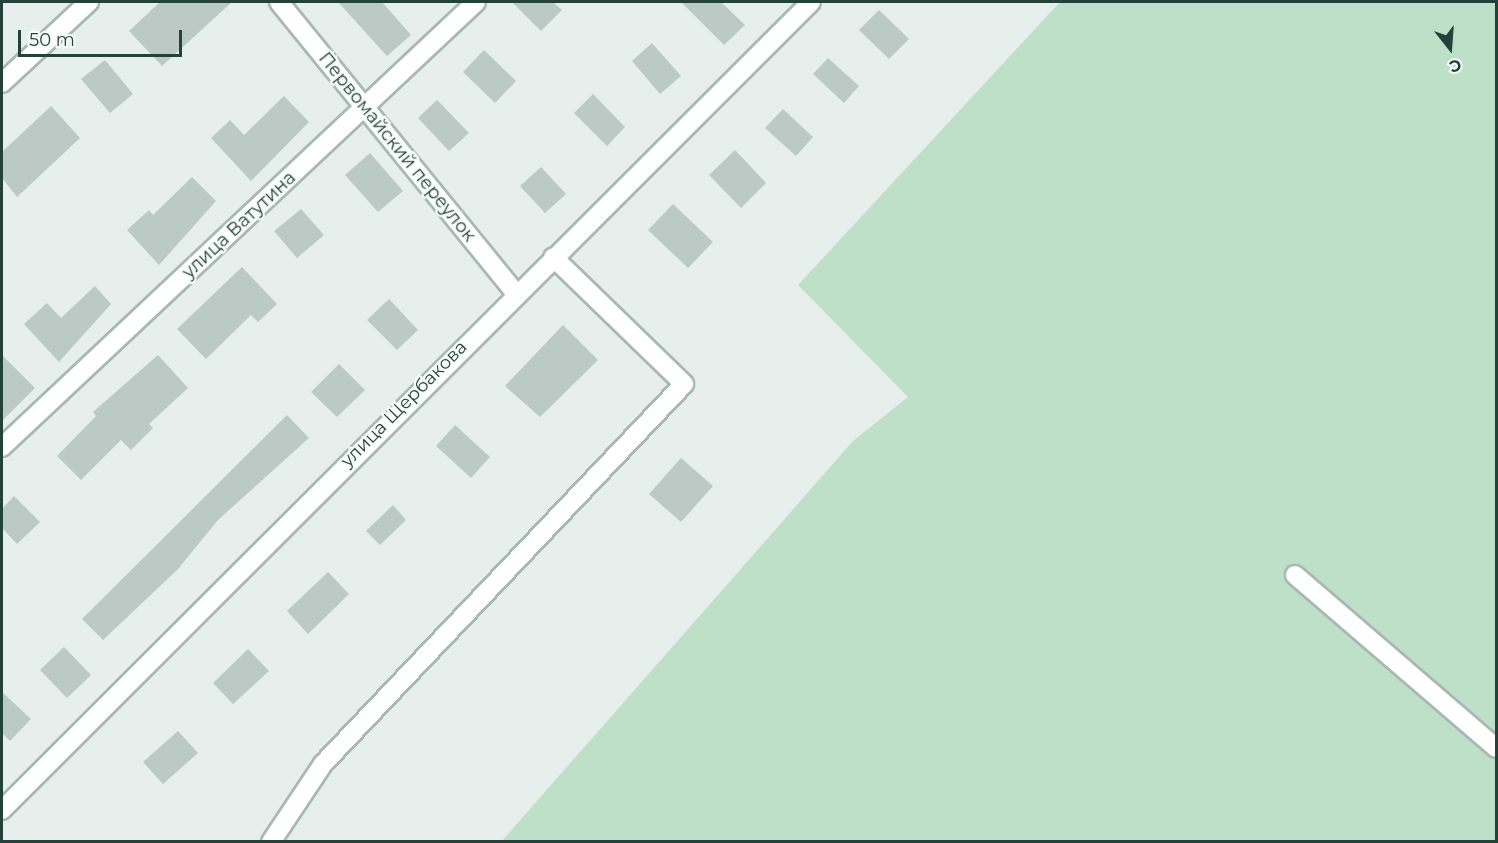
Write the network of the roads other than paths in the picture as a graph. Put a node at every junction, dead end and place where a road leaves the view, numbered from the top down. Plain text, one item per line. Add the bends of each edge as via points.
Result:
1 (89, 2) edge
2 (279, 2) edge
3 (476, 2) edge
4 (812, 2) edge
5 (2, 83) edge
6 (365, 107) junction
7 (553, 257) junction
8 (515, 292) junction
9 (2, 447) edge
10 (1295, 575) dead end
11 (1497, 748) edge
12 (2, 810) edge
13 (271, 842) edge

1 - 5 street
2 - 6 street, Первомайский переулок
3 - 6 street, улица Ватутина
4 - 7 street, улица Щербакова
6 - 8 street, Первомайский переулок
6 - 9 street, улица Ватутина
7 - 8 street, улица Щербакова
7 - 13 street via 684,384 323,764
8 - 12 street, улица Щербакова
10 - 11 street

